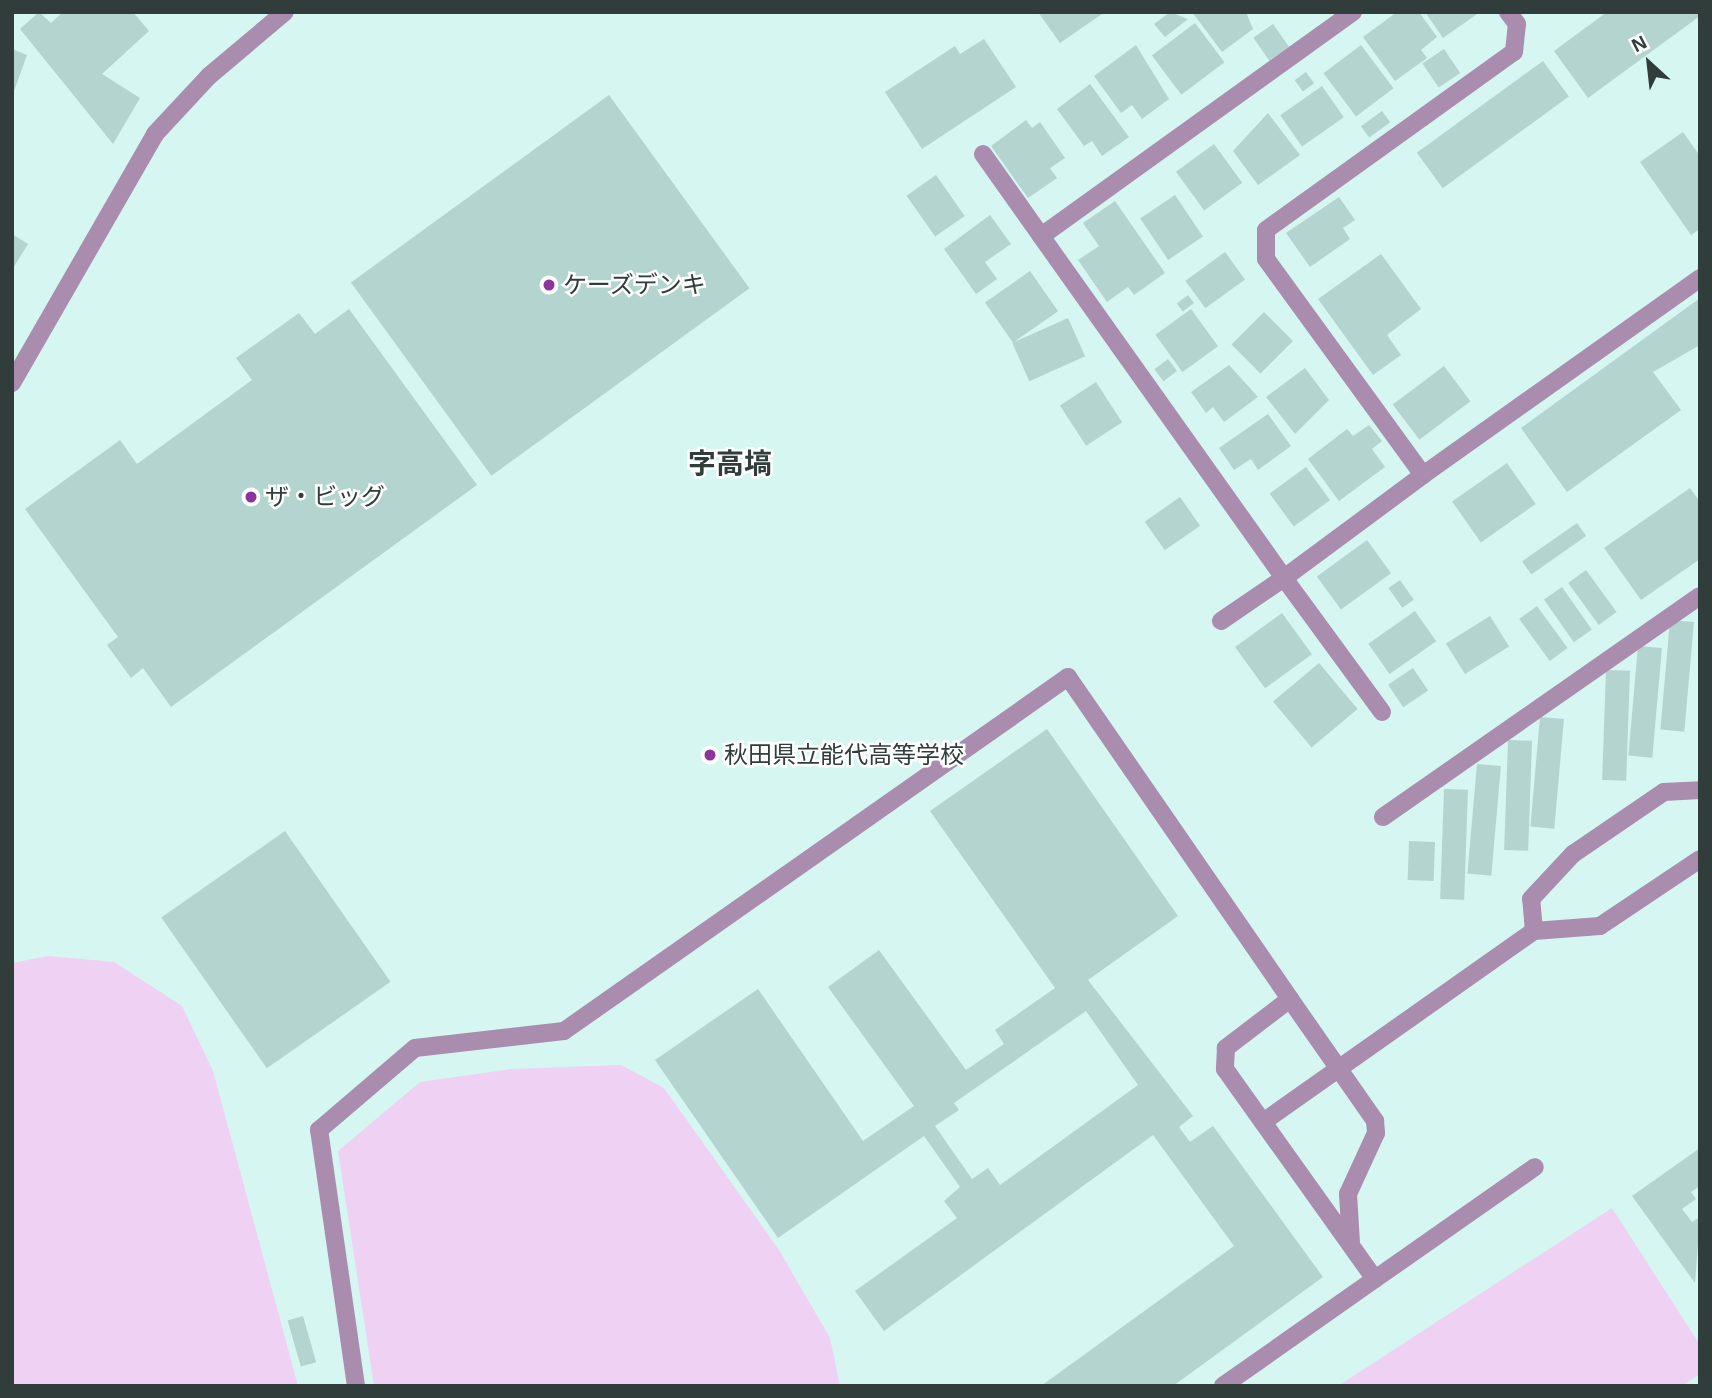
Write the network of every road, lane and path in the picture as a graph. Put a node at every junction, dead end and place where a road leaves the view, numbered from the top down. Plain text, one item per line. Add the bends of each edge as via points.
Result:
1 (285, 12) edge
2 (1353, 12) edge
3 (1508, 12) edge
4 (983, 154) dead end
5 (1041, 236) junction
6 (1700, 278) edge
7 (12, 383) edge
8 (1423, 475) junction
9 (1284, 578) junction
10 (1700, 596) edge
11 (1221, 621) dead end
12 (1382, 712) dead end
13 (1700, 790) edge
14 (1383, 817) dead end
15 (1700, 859) edge
16 (1534, 931) junction
17 (1290, 999) junction
18 (1338, 1069) junction
19 (1263, 1122) junction
20 (1535, 1167) dead end
21 (1351, 1245) junction
22 (1375, 1279) junction
23 (356, 1386) edge
24 (1223, 1386) edge

1 - 7 street via 209,76 155,134
2 - 5 street
3 - 8 street via 1517,24 1514,52 1266,230 1266,259
4 - 5 street
5 - 9 street
6 - 8 street
8 - 9 street
9 - 11 street
9 - 12 street
10 - 14 street
13 - 16 street via 1664,792 1573,854 1531,899
15 - 16 street via 1600,926
16 - 18 street
17 - 18 street
17 - 19 street via 1226,1048 1226,1069
17 - 23 street via 1068,677 564,1031 415,1048 319,1130
18 - 19 street
18 - 21 street via 1376,1133 1348,1194
19 - 21 street
20 - 22 street
21 - 22 street
22 - 24 street

